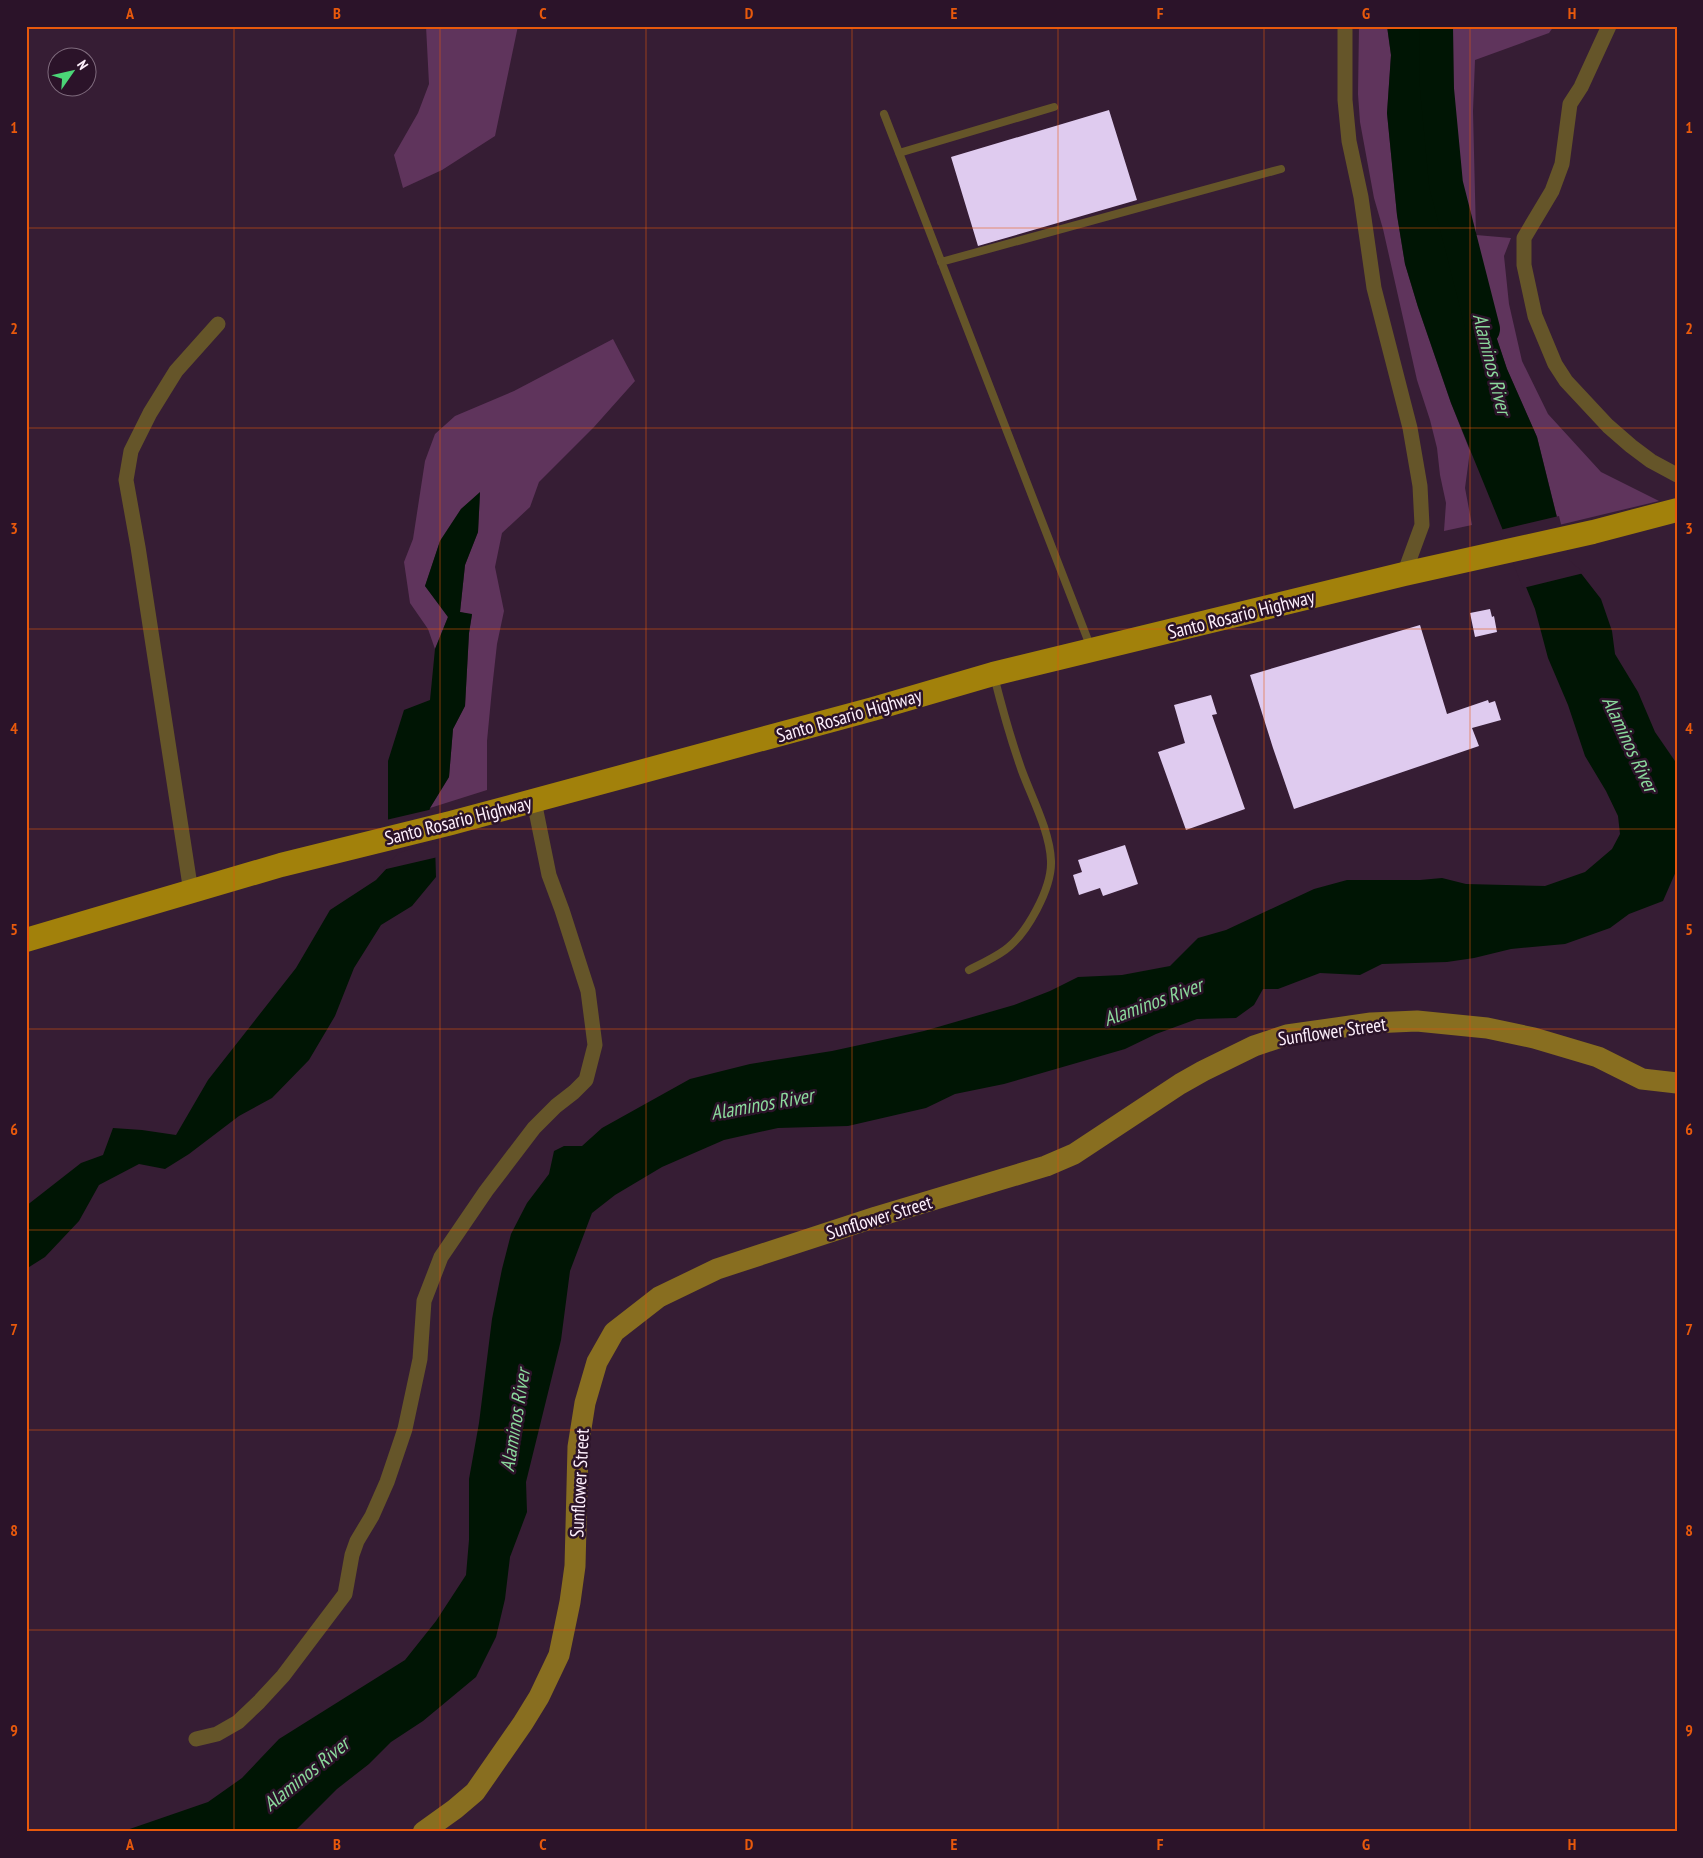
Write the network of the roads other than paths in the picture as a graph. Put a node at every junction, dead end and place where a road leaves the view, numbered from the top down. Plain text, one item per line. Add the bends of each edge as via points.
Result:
1 (1346, 26) edge
2 (1609, 26) edge
3 (1054, 107) dead end
4 (884, 114) dead end
5 (899, 153) junction
6 (1281, 169) dead end
7 (941, 262) junction
8 (218, 324) dead end
9 (1677, 475) edge
10 (1677, 510) edge
11 (1404, 574) junction
12 (1092, 650) junction
13 (993, 674) junction
14 (534, 801) junction
15 (191, 892) junction
16 (26, 940) edge
17 (969, 970) dead end
18 (1677, 1083) edge
19 (196, 1739) dead end
20 (423, 1832) edge

1 - 11 street via 1344,100 1349,141 1374,288 1410,428 1420,486 1422,525
2 - 9 street via 1570,104 1562,164 1552,191 1524,238 1524,265 1535,316 1555,364 1566,380 1630,446
3 - 5 lane
4 - 5 lane
5 - 7 lane
6 - 7 lane
7 - 12 lane
8 - 15 street via 176,371 150,413 132,451 126,480
10 - 11 main road, Santo Rosario Highway
11 - 12 main road, Santo Rosario Highway
12 - 13 main road, Santo Rosario Highway
13 - 14 main road, Santo Rosario Highway
13 - 17 lane via 1020,765 1048,842 1051,861 1049,881 1026,927 1006,949
14 - 15 main road, Santo Rosario Highway via 281,865
14 - 19 street via 548,875 588,991 595,1045 586,1080 534,1128 441,1257 424,1301 420,1359 405,1430 387,1482 357,1541 345,1594 283,1676 259,1702 238,1722 217,1734
15 - 16 main road, Santo Rosario Highway
18 - 20 street, Sunflower Street via 1642,1079 1598,1058 1488,1028 1417,1021 1371,1023 1287,1035 1254,1046 1180,1084 1074,1154 1046,1166 717,1269 659,1297 614,1332 597,1362 585,1403 578,1446 575,1566 559,1655 539,1697 481,1785 455,1810

